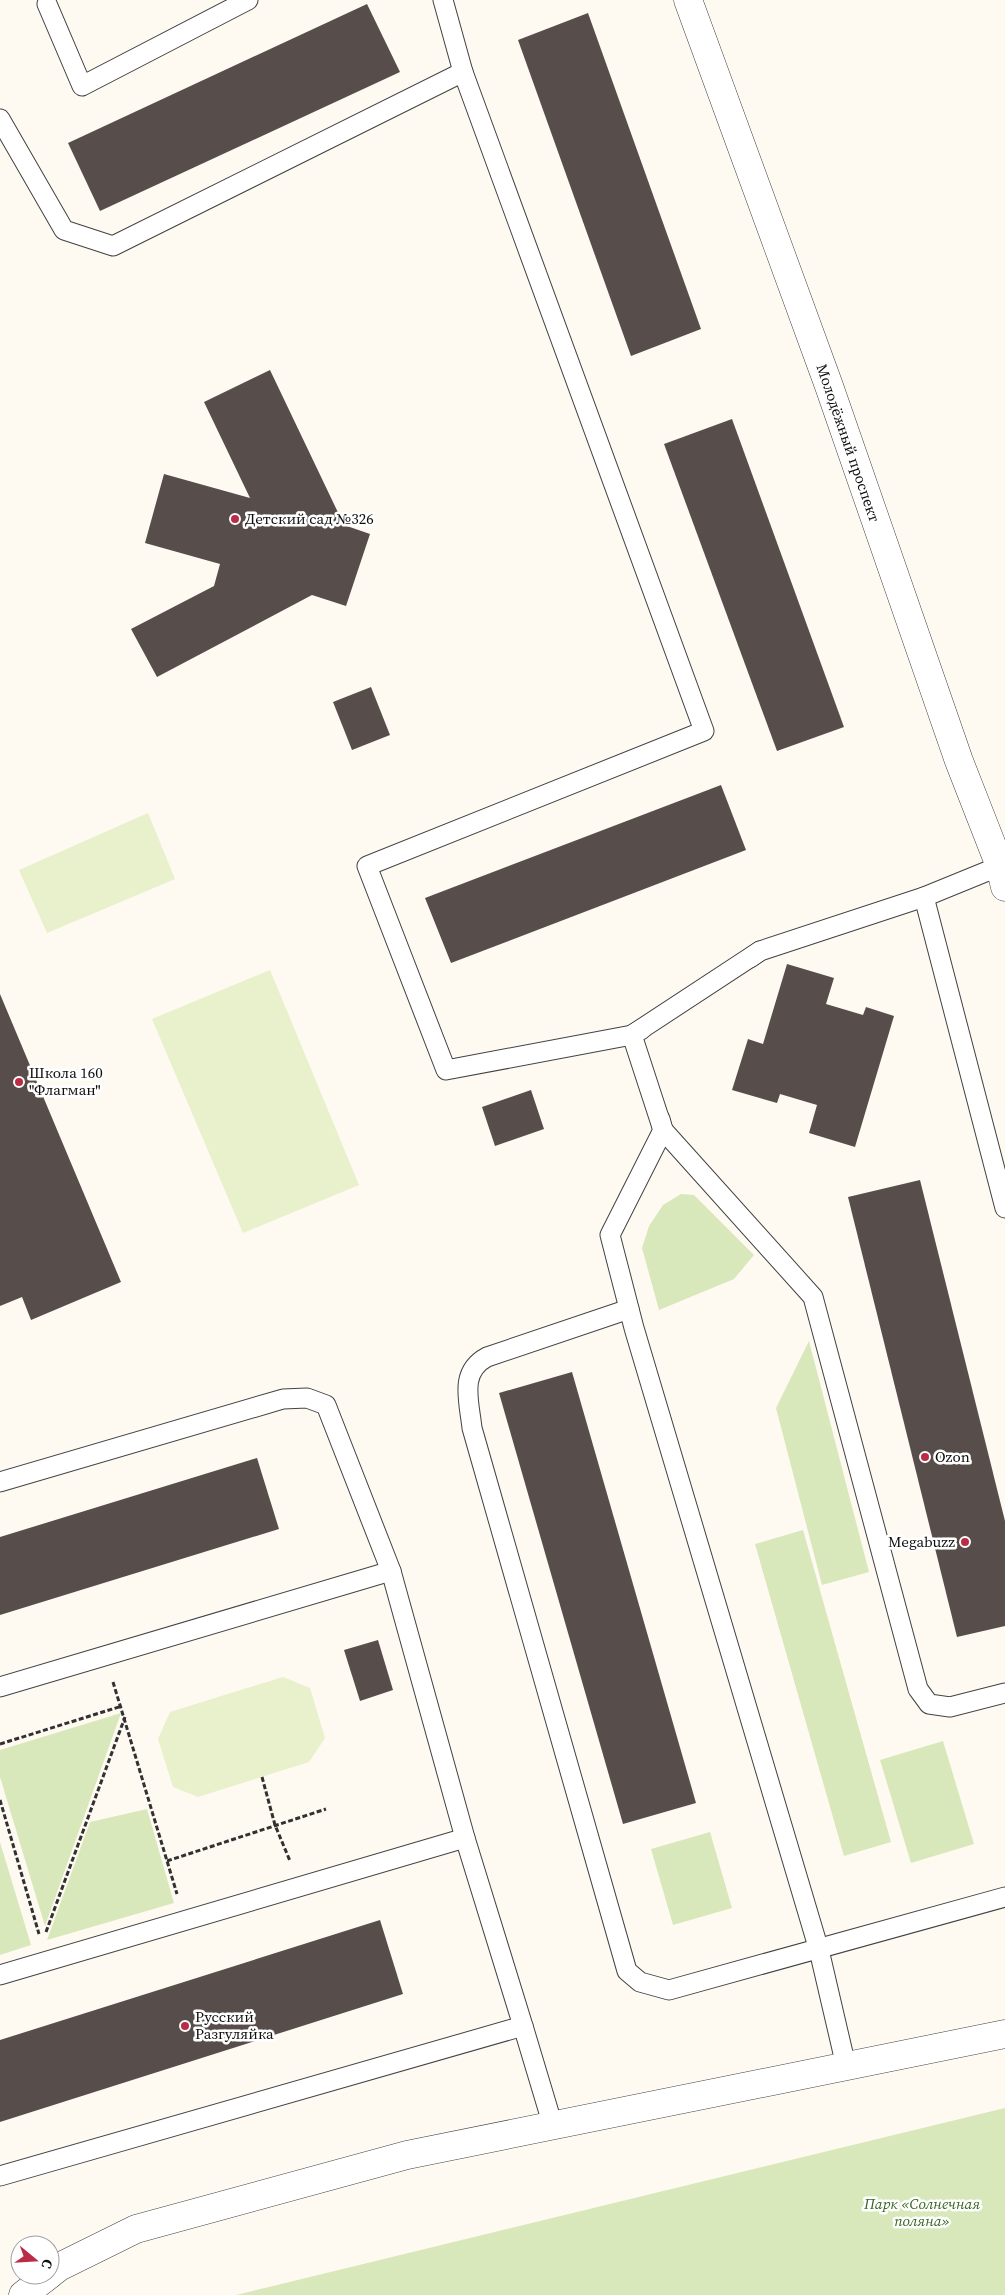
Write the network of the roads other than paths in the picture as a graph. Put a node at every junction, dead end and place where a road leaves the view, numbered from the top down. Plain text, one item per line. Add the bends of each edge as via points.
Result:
1 (248, 0) edge
2 (444, 0) edge
3 (688, 0) edge
4 (47, 4) dead end
5 (463, 72) junction
6 (0, 119) edge
7 (1002, 876) edge
8 (924, 897) junction
9 (632, 1035) junction
10 (663, 1130) junction
11 (1005, 1208) edge
12 (629, 1309) junction
13 (0, 1482) edge
14 (391, 1571) junction
15 (0, 1687) edge
16 (1005, 1693) edge
17 (465, 1838) junction
18 (1005, 1896) edge
19 (819, 1950) junction
20 (0, 1975) edge
21 (523, 2026) junction
22 (1005, 2034) edge
23 (846, 2066) junction
24 (553, 2126) junction
25 (0, 2176) edge
26 (60, 2267) edge
27 (36, 2285) edge
28 (23, 2295) edge

1 - 4 lane via 82,86
2 - 5 lane
3 - 7 street, Молодёжный проспект
5 - 6 lane via 112,246 64,230
5 - 9 lane via 704,731 367,866 446,1070
7 - 8 lane
8 - 9 lane via 760,951
8 - 11 lane
9 - 10 lane
10 - 12 lane via 610,1235
10 - 16 lane via 814,1297 918,1689 929,1704 950,1707
12 - 19 lane
12 - 19 lane via 487,1357 475,1364 468,1380 472,1428 627,1971 640,1982 670,1990
13 - 14 lane via 283,1399 308,1398 326,1405
14 - 15 lane
14 - 17 lane
17 - 20 lane
17 - 21 lane
18 - 19 lane
19 - 23 lane
21 - 24 lane
21 - 25 lane
22 - 23 street
23 - 24 street
24 - 26 street via 407,2155 136,2229
27 - 28 street

